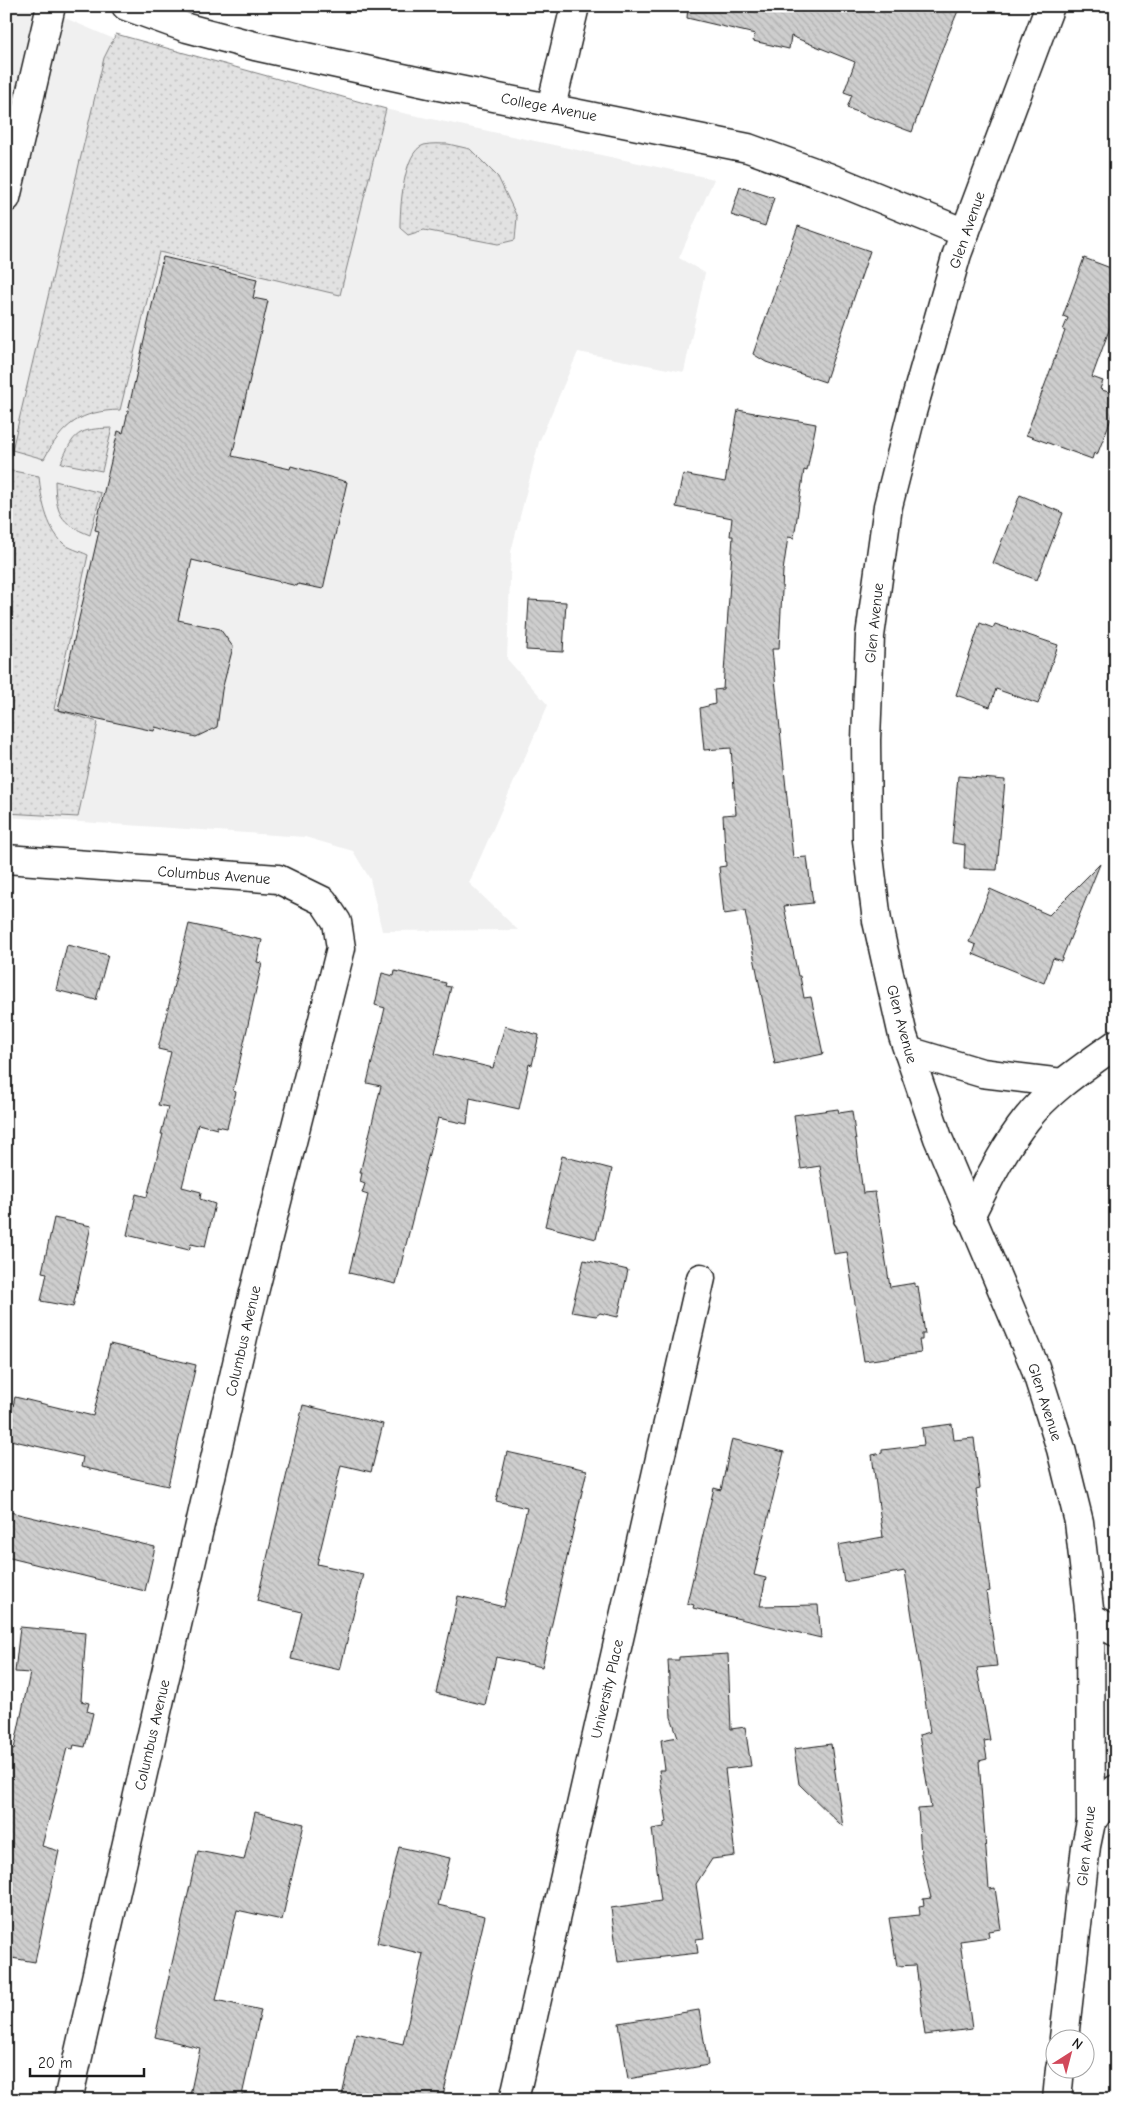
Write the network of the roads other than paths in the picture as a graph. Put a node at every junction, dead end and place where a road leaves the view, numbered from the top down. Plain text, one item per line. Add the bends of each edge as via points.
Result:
1 (51, 6) edge
2 (126, 6) edge
3 (575, 6) edge
4 (1050, 6) edge
5 (551, 107) junction
6 (6, 198) edge
7 (964, 233) junction
8 (6, 859) edge
9 (1116, 1044) edge
10 (908, 1051) junction
11 (1062, 1083) junction
12 (970, 1216) junction
13 (701, 1278) dead end
14 (1090, 1617) junction
15 (1116, 1632) edge
16 (1116, 1789) edge
17 (1091, 1822) junction
18 (1065, 2028) edge
19 (1059, 2078) edge
20 (68, 2100) edge
21 (514, 2100) edge
22 (1056, 2100) edge

1 - 6 street
2 - 5 street, College Avenue via 187,28 254,46
3 - 5 street
4 - 7 street, Glen Avenue
5 - 7 street, College Avenue via 748,148
7 - 10 street, Glen Avenue via 888,506 870,636 867,840 877,921
8 - 20 street, Columbus Avenue via 278,879 323,901 337,922 341,948 249,1311
9 - 11 street
10 - 11 street via 982,1073
10 - 12 street, Glen Avenue via 938,1138
11 - 12 street via 1021,1126
12 - 14 street, Glen Avenue via 1035,1367 1060,1448 1079,1522
13 - 21 street, University Place
14 - 15 street
14 - 17 street, Glen Avenue
16 - 17 street
17 - 18 street, Glen Avenue
19 - 22 street

